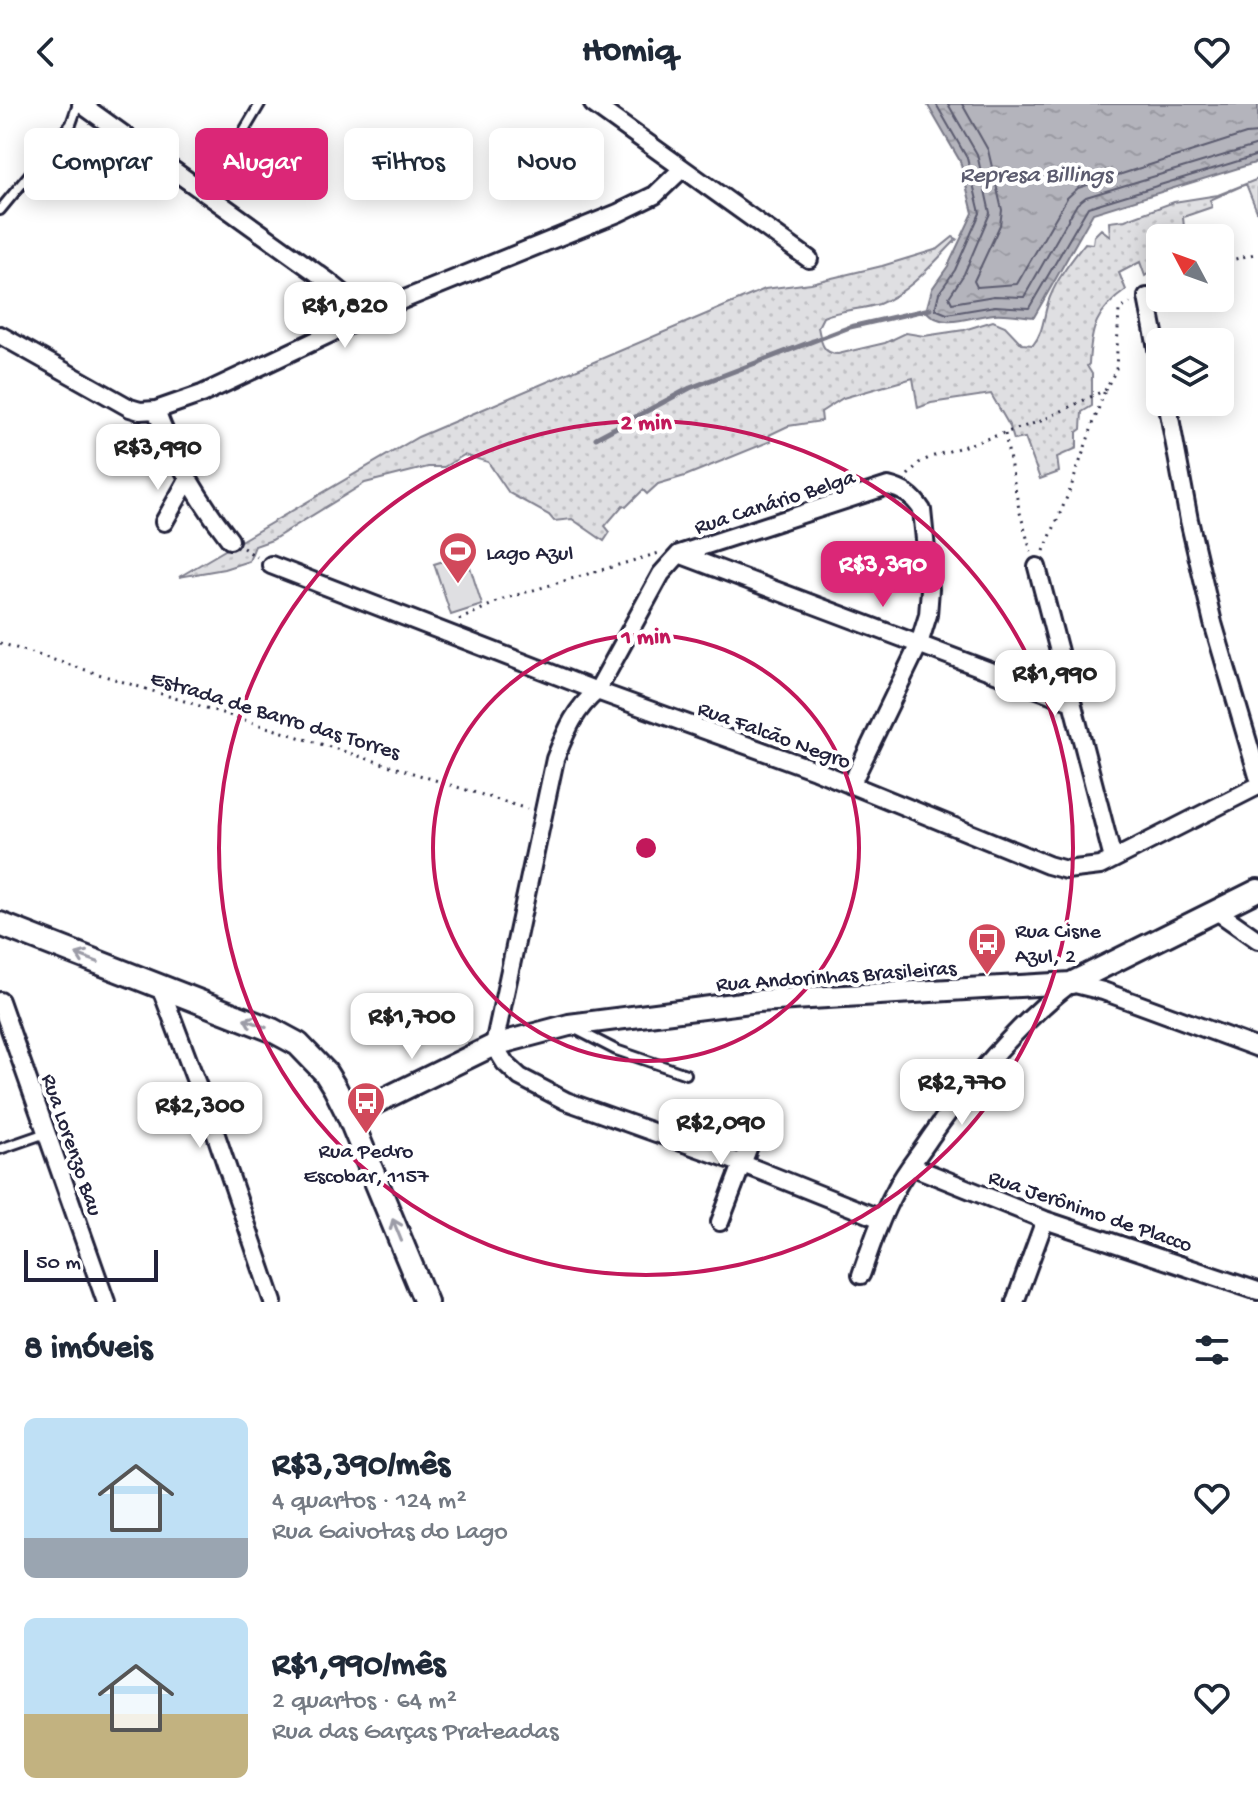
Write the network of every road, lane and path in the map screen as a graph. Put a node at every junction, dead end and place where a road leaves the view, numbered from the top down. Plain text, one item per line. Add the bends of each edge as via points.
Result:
1 (80, 104) edge
2 (260, 104) edge
3 (593, 104) edge
4 (246, 128) edge
5 (682, 169) junction
6 (195, 185) edge
7 (216, 200) edge
8 (0, 210) edge
9 (1258, 253) edge
10 (809, 259) dead end
11 (1234, 259) edge
12 (1146, 297) edge
13 (370, 315) junction
14 (0, 335) edge
15 (1105, 390) junction
16 (156, 410) junction
17 (1170, 416) edge
18 (1005, 434) junction
19 (187, 481) junction
20 (903, 489) junction
21 (164, 522) dead end
22 (230, 540) joint
23 (679, 554) junction
24 (271, 565) joint
25 (1037, 567) junction
26 (445, 632) junction
27 (0, 643) edge
28 (919, 644) junction
29 (597, 691) junction
30 (1072, 702) junction
31 (1258, 776) edge
32 (851, 785) junction
33 (1258, 786) edge
34 (542, 814) junction
35 (1113, 859) junction
36 (1258, 890) edge
37 (1218, 912) junction
38 (0, 924) edge
39 (1258, 940) edge
40 (1071, 983) junction
41 (160, 986) junction
42 (0, 1001) edge
43 (569, 1025) junction
44 (494, 1045) junction
45 (1258, 1048) edge
46 (686, 1074) dead end
47 (349, 1116) junction
48 (757, 1125) dead end
49 (46, 1133) junction
50 (0, 1149) edge
51 (743, 1164) junction
52 (911, 1166) junction
53 (881, 1219) junction
54 (1045, 1220) junction
55 (720, 1222) dead end
56 (861, 1275) dead end
57 (1258, 1291) edge
58 (106, 1302) edge
59 (273, 1302) edge
60 (426, 1302) edge
61 (1015, 1302) edge

1 - 6 street
1 - 8 lane via 71,124
2 - 4 lane
3 - 5 street
5 - 10 street
5 - 13 street via 655,195 618,213
7 - 13 street
9 - 11 path
12 - 15 path via 1119,310 1116,370
13 - 16 street via 216,388
14 - 16 street via 130,408
15 - 18 path
15 - 25 path
16 - 19 street
17 - 31 street via 1210,608
18 - 20 path via 919,463
18 - 25 path via 1022,522
19 - 21 street
19 - 22 street
20 - 23 street, Rua Canário Belga via 888,486
20 - 28 street via 922,510 925,524 930,589
22 - 24 path
23 - 26 path via 655,552 503,599 456,621
23 - 28 street
23 - 29 street, Rua Canário Belga via 661,574
24 - 26 street, Rua Falcão Negro
25 - 30 street
26 - 29 street, Rua Falcão Negro
27 - 34 path, Estrada de Barro das Torres
28 - 30 street
28 - 32 street
29 - 32 street, Rua Falcão Negro
29 - 34 street, Rua Canário Belga via 571,720 552,767
30 - 35 street
32 - 35 street, Rua Falcão Negro via 1048,865 1081,869
33 - 35 street, Rua Falcão Negro
34 - 44 street, Rua Canário Belga
36 - 37 street, Rua Andorinhas Brasileiras
37 - 39 street
37 - 40 street, Rua Andorinhas Brasileiras
41 -> 38 main road
40 - 43 street, Rua Andorinhas Brasileiras via 758,1001
40 - 45 street
40 - 52 street via 1024,1023 949,1111
47 -> 41 main road via 325,1072 298,1044
41 - 59 street
42 - 49 street, Rua Lorenzo Bau
43 - 44 street, Rua Andorinhas Brasileiras
43 - 46 lane via 616,1050
44 - 47 street, Rua Andorinhas Brasileiras
44 - 51 street via 520,1077 566,1101
60 -> 47 main road
48 - 51 street
49 - 50 lane
49 - 58 street, Rua Lorenzo Bau
51 - 53 street
51 - 55 street
52 - 53 street
52 - 54 street, Rua Jerônimo de Placco
53 - 56 street
54 - 57 street, Rua Jerônimo de Placco
54 - 61 street

